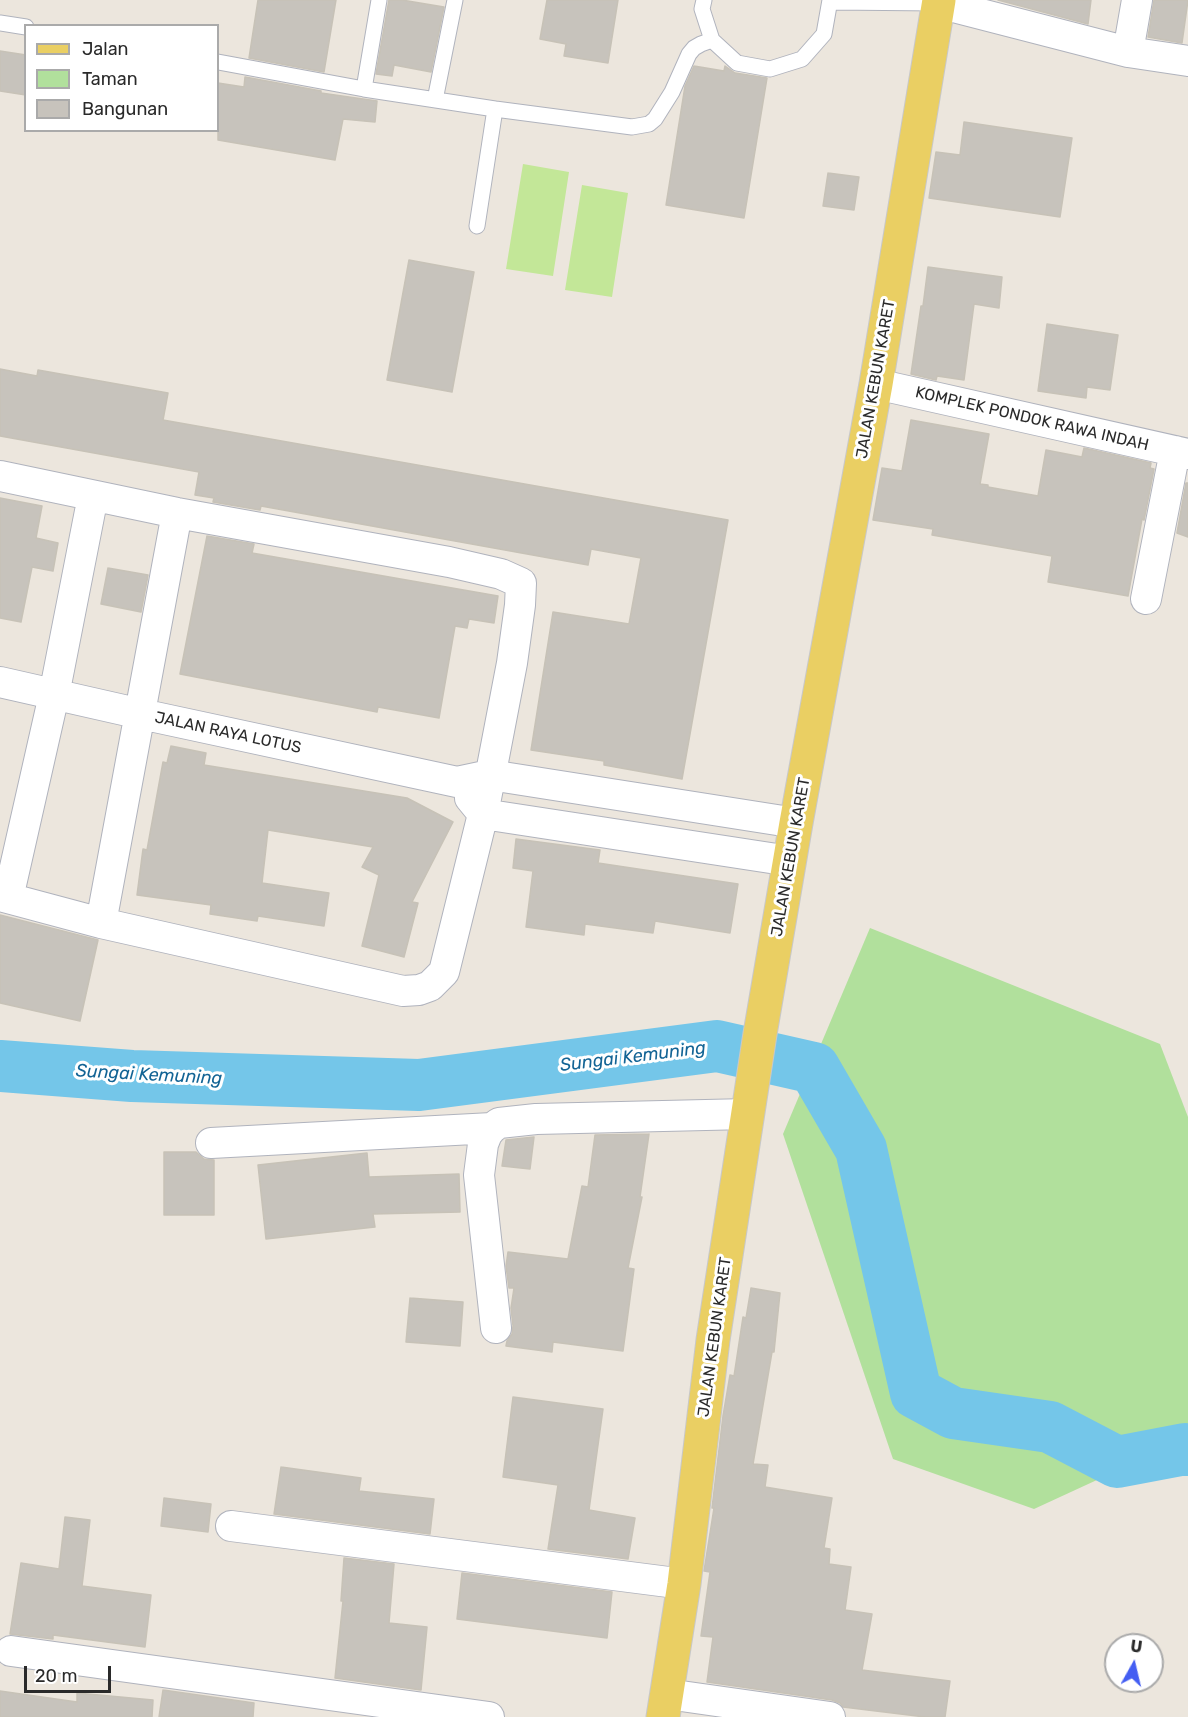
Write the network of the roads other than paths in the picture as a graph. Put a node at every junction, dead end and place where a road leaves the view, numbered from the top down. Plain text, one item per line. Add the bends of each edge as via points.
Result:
1 (379, 0) edge
2 (455, 0) edge
3 (704, 0) edge
4 (1137, 0) edge
5 (831, 1) edge
6 (938, 1) edge
7 (0, 23) edge
8 (24, 27) edge
9 (712, 40) junction
10 (1128, 52) junction
11 (219, 62) edge
12 (1188, 62) edge
13 (364, 89) junction
14 (435, 100) junction
15 (495, 109) junction
16 (477, 226) dead end
17 (876, 384) junction
18 (1182, 452) edge
19 (0, 476) edge
20 (93, 496) junction
21 (177, 513) junction
22 (1146, 599) dead end
23 (0, 682) edge
24 (54, 695) junction
25 (141, 714) junction
26 (490, 774) junction
27 (457, 782) junction
28 (483, 814) junction
29 (796, 823) junction
30 (790, 861) junction
31 (4, 897) edge
32 (101, 922) junction
33 (750, 1101) junction
34 (492, 1128) junction
35 (211, 1143) dead end
36 (495, 1328) dead end
37 (231, 1526) dead end
38 (684, 1584) junction
39 (11, 1651) dead end
40 (665, 1705) edge
41 (489, 1717) edge
42 (830, 1717) edge

1 - 13 lane
2 - 14 lane
3 - 9 lane via 702,9
4 - 10 street
5 - 6 lane
5 - 9 lane via 824,34 802,59 770,69 737,63
6 - 10 street
6 - 17 main road, JALAN KEBUN KARET
7 - 8 lane
9 - 15 lane via 689,54 662,111 649,124 619,127
10 - 12 street
11 - 13 lane
13 - 14 lane
14 - 15 lane
15 - 16 lane
17 - 18 street, KOMPLEK PONDOK RAWA INDAH
17 - 29 main road, JALAN KEBUN KARET
18 - 22 street
19 - 20 street
20 - 21 street
20 - 24 street
21 - 25 street
21 - 26 street via 449,562 522,583 512,663
23 - 24 street, JALAN RAYA LOTUS
24 - 25 street, JALAN RAYA LOTUS
24 - 31 street
25 - 27 street, JALAN RAYA LOTUS
25 - 32 street
26 - 27 street
26 - 28 street
26 - 29 street
27 - 28 street
28 - 30 street
28 - 32 street via 444,972 430,986 419,990 403,991
29 - 30 main road, JALAN KEBUN KARET
30 - 33 main road, JALAN KEBUN KARET
31 - 32 street
33 - 34 street via 536,1119 499,1123
33 - 38 main road, JALAN KEBUN KARET via 713,1340
34 - 35 street
34 - 36 street via 483,1144 478,1176
37 - 38 street
38 - 40 main road, JALAN KEBUN KARET
39 - 41 street
40 - 42 street

